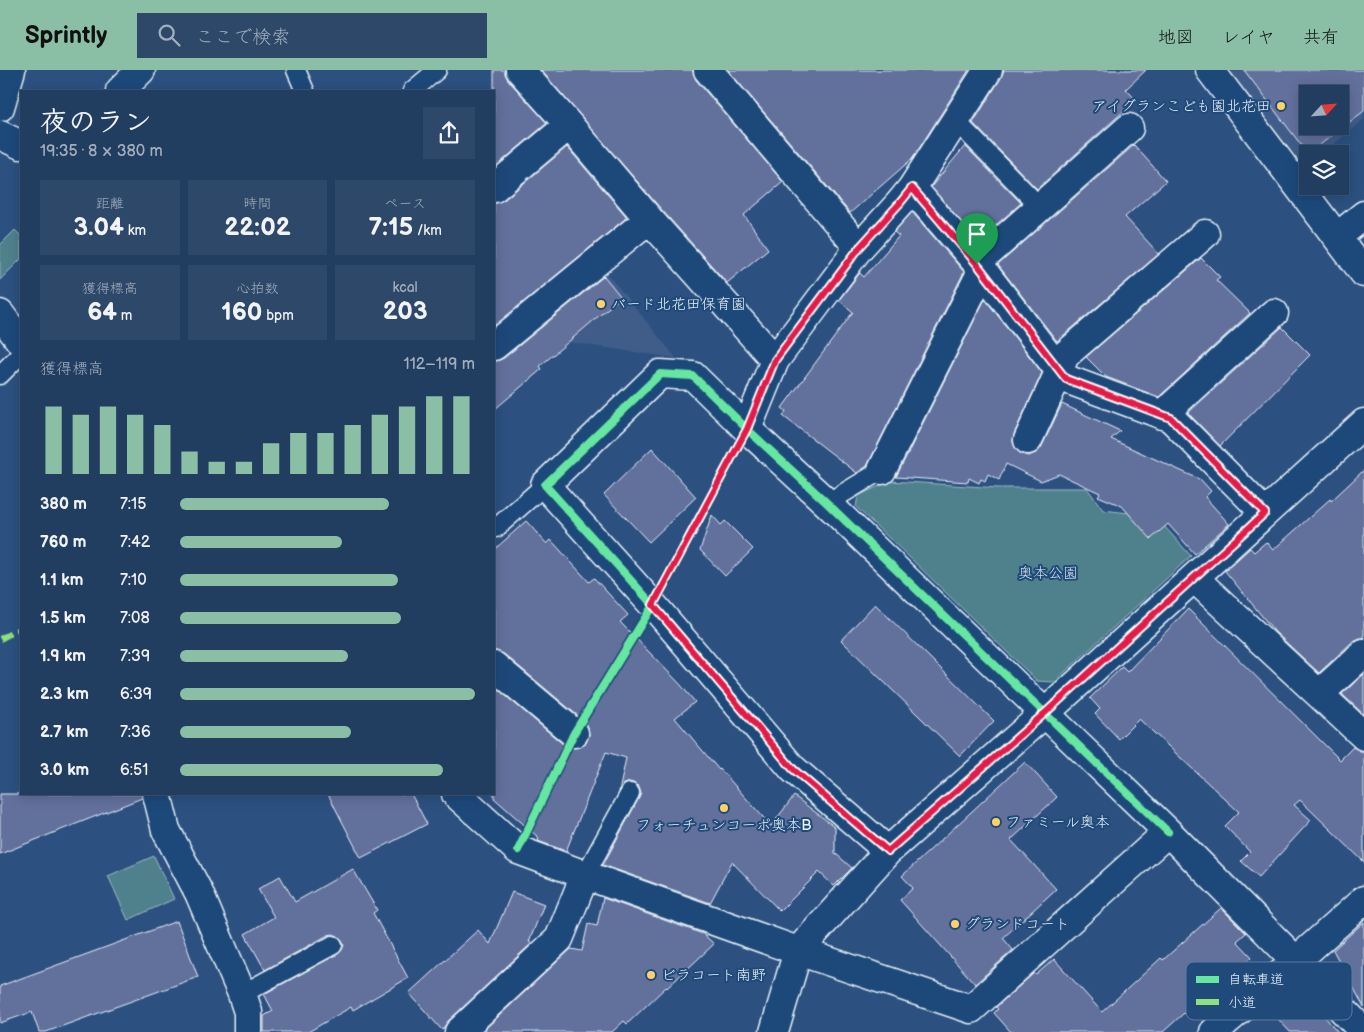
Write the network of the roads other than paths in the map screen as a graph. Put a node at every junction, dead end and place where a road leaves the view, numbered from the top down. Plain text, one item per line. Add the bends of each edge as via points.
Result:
1 (11, 70) edge
2 (141, 70) edge
3 (296, 70) edge
4 (437, 70) edge
5 (520, 70) edge
6 (708, 70) edge
7 (988, 70) edge
8 (1210, 70) edge
9 (121, 90) edge
10 (305, 90) edge
11 (413, 90) edge
12 (0, 107) edge
13 (955, 120) junction
14 (569, 125) junction
15 (1129, 128) dead end
16 (0, 135) edge
17 (20, 145) edge
18 (495, 187) edge
19 (912, 188) junction
20 (1040, 207) junction
21 (1364, 215) edge
22 (649, 219) junction
23 (1205, 234) dead end
24 (1337, 237) junction
25 (859, 248) junction
26 (979, 267) junction
27 (1364, 273) edge
28 (1274, 313) dead end
29 (0, 314) edge
30 (20, 341) edge
31 (495, 345) edge
32 (20, 355) edge
33 (775, 360) junction
34 (1060, 370) junction
35 (0, 375) edge
36 (1162, 415) junction
37 (1364, 423) edge
38 (747, 429) junction
39 (1028, 440) dead end
40 (882, 470) joint
41 (545, 485) junction
42 (827, 503) junction
43 (1265, 513) junction
44 (496, 528) dead end
45 (1194, 578) junction
46 (1364, 654) edge
47 (495, 667) edge
48 (1319, 694) junction
49 (1045, 713) junction
50 (574, 733) road end
51 (1364, 736) edge
52 (630, 793) dead end
53 (157, 795) edge
54 (457, 795) edge
55 (1168, 832) junction
56 (888, 851) junction
57 (585, 875) junction
58 (1364, 900) edge
59 (333, 945) dead end
60 (798, 951) junction
61 (1296, 961) joint
62 (242, 994) junction
63 (1352, 1019) edge
64 (1228, 1020) edge
65 (248, 1032) edge
66 (459, 1032) edge
67 (774, 1032) edge
68 (1214, 1032) edge
69 (1364, 1032) edge

1 - 12 street
2 - 9 street
3 - 10 lane
4 - 11 lane
5 - 14 street
6 - 25 street
7 - 13 street
8 - 24 street
13 - 19 street
13 - 20 lane
14 - 18 street
14 - 22 street
15 - 20 street
16 - 17 street
19 - 25 street
19 - 26 street
20 - 26 street
21 - 24 street
22 - 31 street
22 - 33 street
23 - 34 street via 1064,356
24 - 27 street
25 - 33 street
26 - 34 street
26 - 40 street
28 - 36 street
29 - 30 street
32 - 35 lane
33 - 38 street
34 - 36 street via 1066,379
34 - 39 street
36 - 43 street via 1171,418
37 - 43 street
38 - 41 street via 693,376 660,374
38 - 42 street
40 - 42 lane
41 - 44 lane
41 - 56 street via 793,769
42 - 49 street
43 - 45 street
45 - 48 street
45 - 49 street
46 - 48 street
47 - 50 street
48 - 51 street
49 - 55 street
49 - 56 street
52 - 57 lane
53 - 62 street via 166,830 199,894
54 - 57 street via 518,850
55 - 60 street via 971,1009
55 - 61 street
56 - 60 street
57 - 60 street
57 - 66 street via 560,939
58 - 61 street
59 - 62 lane
60 - 67 street
62 - 65 street via 248,1012
63 - 69 street
64 - 68 street

